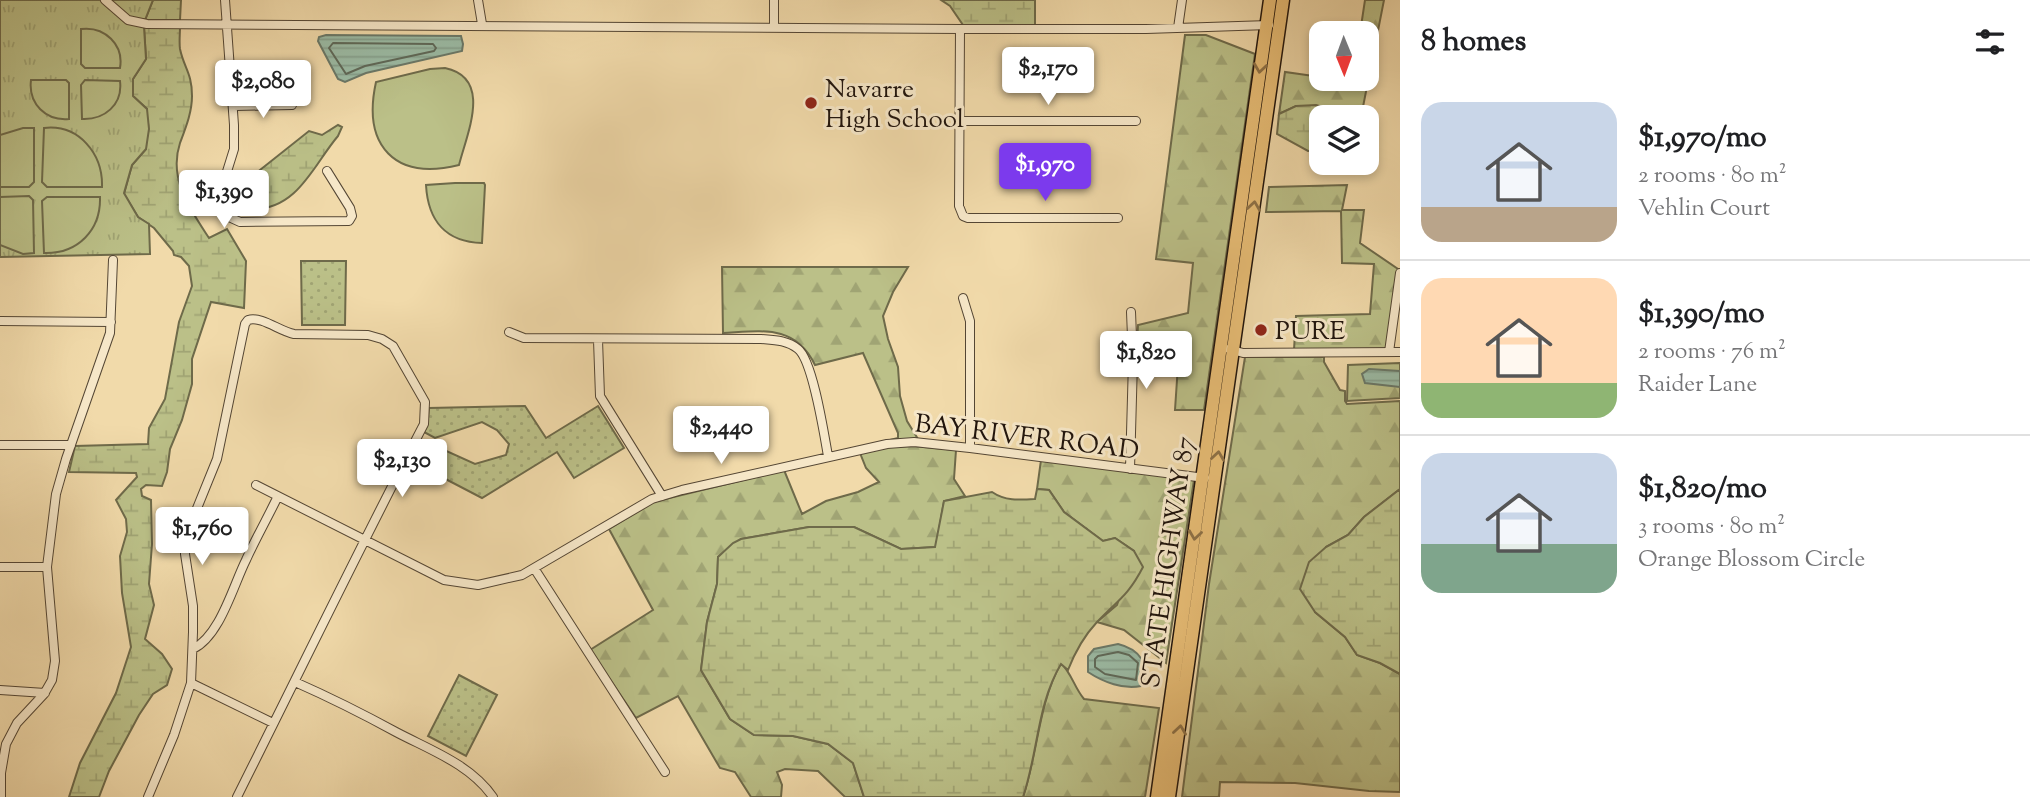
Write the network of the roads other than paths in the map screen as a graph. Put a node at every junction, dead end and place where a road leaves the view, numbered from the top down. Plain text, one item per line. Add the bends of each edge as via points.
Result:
1 (105, 0) edge
2 (225, 0) edge
3 (478, 0) edge
4 (774, 0) edge
5 (1182, 0) edge
6 (1270, 0) edge
7 (1283, 0) edge
8 (227, 23) junction
9 (482, 24) junction
10 (1273, 25) junction
11 (775, 26) junction
12 (1178, 28) junction
13 (960, 29) junction
14 (233, 106) junction
15 (292, 106) dead end
16 (960, 121) junction
17 (1136, 121) dead end
18 (327, 171) dead end
19 (1118, 218) dead end
20 (1238, 228) junction
21 (113, 260) dead end
22 (1400, 273) edge
23 (963, 298) dead end
24 (1131, 312) dead end
25 (0, 321) edge
26 (111, 322) junction
27 (509, 332) dead end
28 (598, 340) junction
29 (1233, 351) junction
30 (1389, 352) junction
31 (1400, 352) edge
32 (0, 445) edge
33 (71, 445) junction
34 (970, 447) junction
35 (828, 456) junction
36 (1130, 469) junction
37 (1209, 480) junction
38 (256, 485) dead end
39 (278, 496) junction
40 (662, 496) junction
41 (364, 539) junction
42 (0, 567) edge
43 (47, 567) junction
44 (534, 568) junction
45 (193, 649) junction
46 (295, 681) junction
47 (191, 683) junction
48 (0, 690) edge
49 (45, 693) junction
50 (274, 723) junction
51 (666, 772) dead end
52 (1, 797) edge
53 (148, 797) edge
54 (237, 797) edge
55 (494, 797) edge
56 (1157, 797) edge
57 (1169, 797) edge

1 - 8 street via 138,23
2 - 8 street
3 - 9 street
4 - 11 street
5 - 12 street
6 - 10 highway, STATE HIGHWAY 87
7 - 10 highway
8 - 9 street
8 - 14 street
9 - 11 street
10 - 12 street
10 -> 20 highway, STATE HIGHWAY 87
29 -> 10 highway
11 - 13 street
12 - 13 street
13 - 16 street
14 - 15 street
14 - 18 street via 234,149 220,194 229,217 247,222 349,221 350,208
16 - 17 street
16 - 19 street via 959,206 968,218
20 - 29 street via 1227,341
20 - 37 highway, STATE HIGHWAY 87
21 - 26 street
22 - 30 street
23 - 34 street via 970,321
24 - 36 street
25 - 26 street
26 - 33 street
27 - 28 street via 524,338
28 - 35 street via 761,339 792,344 808,363
28 - 40 street via 600,396
29 - 30 street
37 -> 29 highway
30 - 31 street
32 - 33 street
33 - 43 street via 56,494
34 - 35 street, BAY RIVER ROAD via 901,442
34 - 36 street, BAY RIVER ROAD
35 - 40 street, BAY RIVER ROAD
36 - 37 street, BAY RIVER ROAD
37 -> 56 highway, STATE HIGHWAY 87
57 -> 37 highway
38 - 39 street, BAY RIVER ROAD
39 - 41 street, BAY RIVER ROAD
39 - 45 street via 219,619 205,642
40 - 44 street, BAY RIVER ROAD
41 - 44 street, BAY RIVER ROAD via 444,580 469,585 507,580
41 - 45 street via 424,424 425,402 393,346 382,339 362,334 294,334 252,318 245,324 217,459 187,533
41 - 46 street
42 - 43 street
43 - 49 street via 55,661
44 - 51 street
45 - 47 street
46 - 50 street
46 - 55 street via 444,756 475,776
47 - 50 street
47 - 53 street
48 - 49 street
49 - 52 street via 17,723 6,744
50 - 54 street

